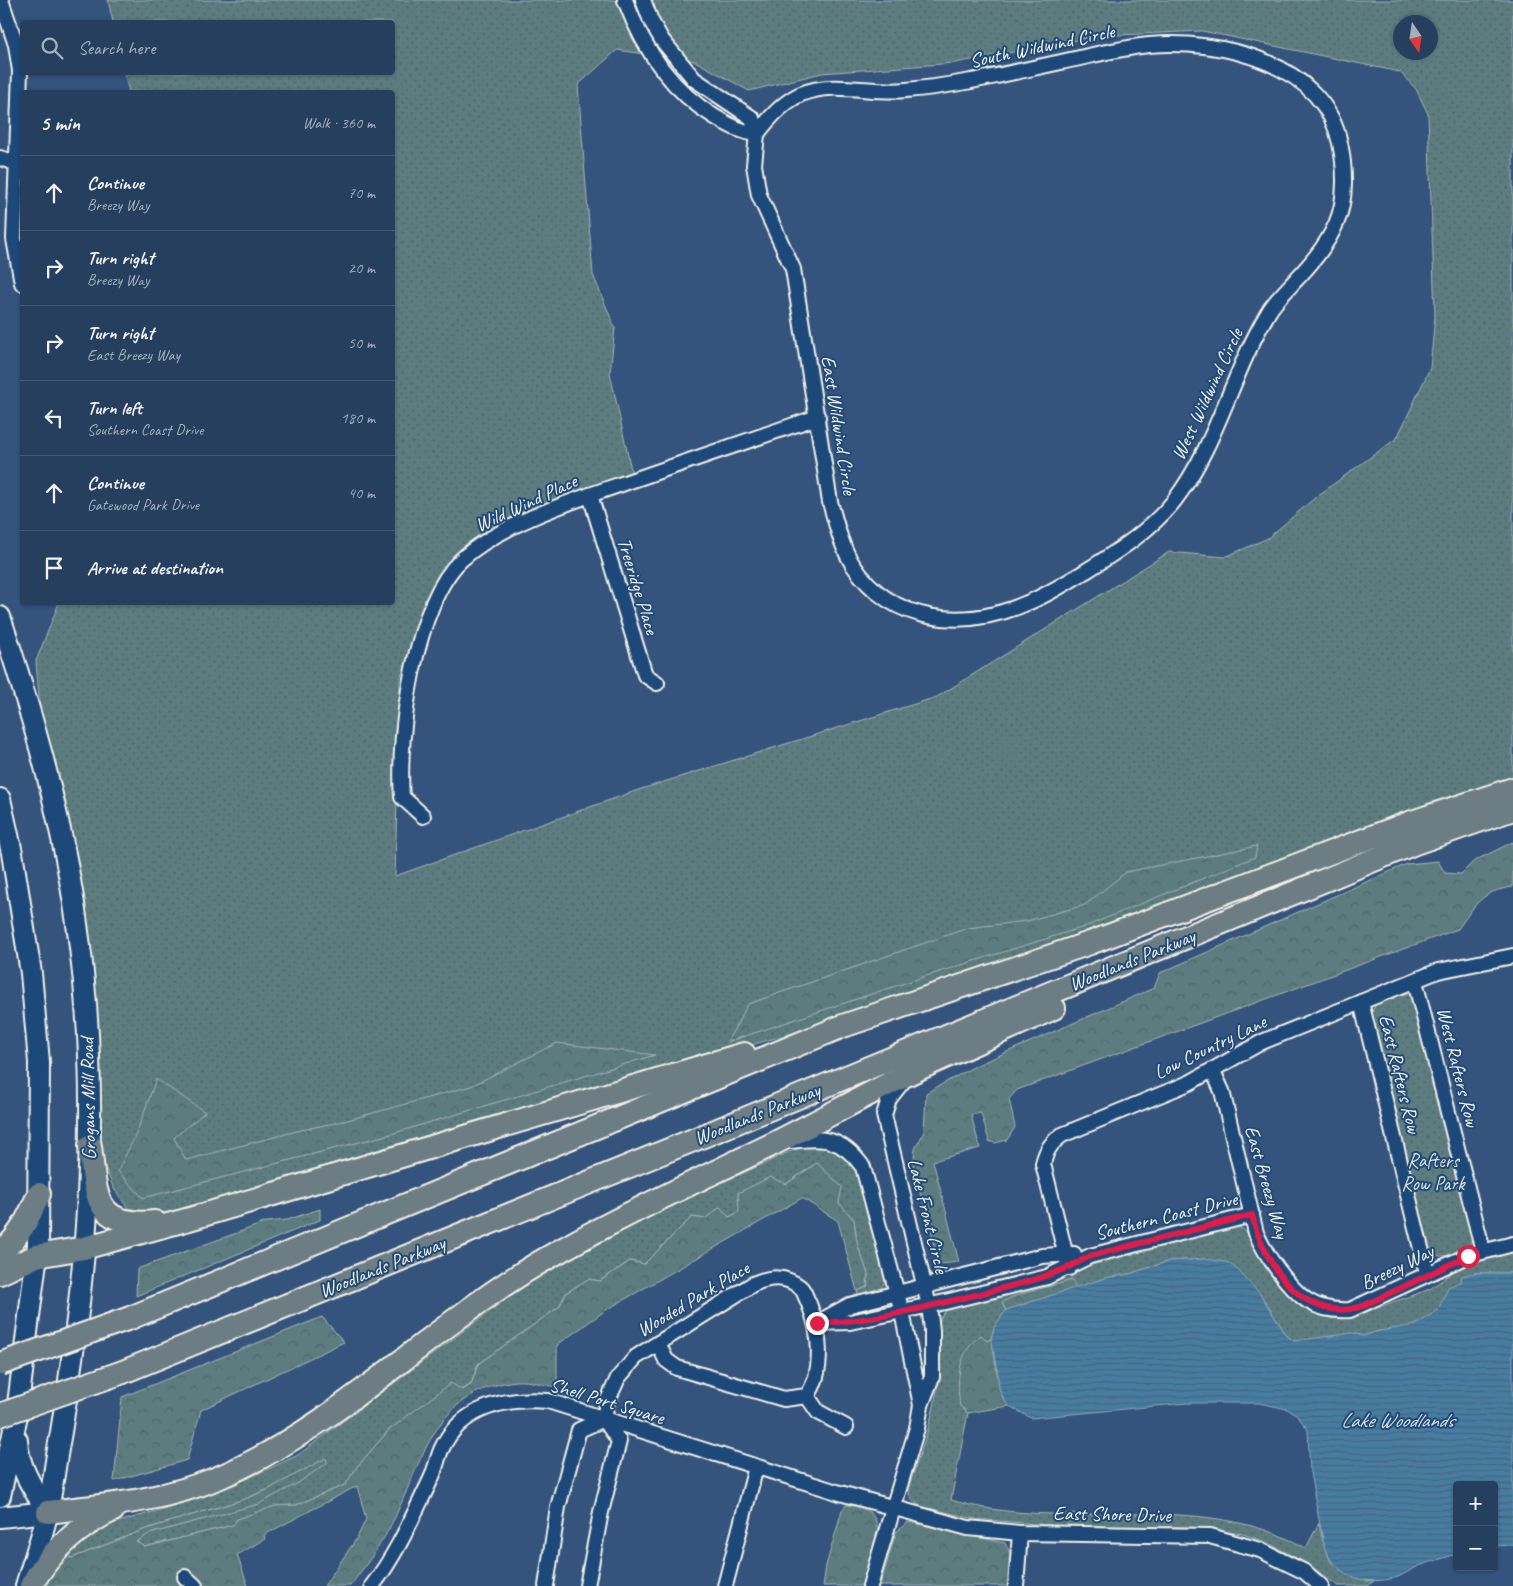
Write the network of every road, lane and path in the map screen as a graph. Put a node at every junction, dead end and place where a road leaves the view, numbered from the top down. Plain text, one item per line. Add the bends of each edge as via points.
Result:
1 (1, 0) edge
2 (624, 0) edge
3 (643, 0) edge
4 (20, 71) edge
5 (20, 75) edge
6 (21, 90) edge
7 (20, 108) edge
8 (1330, 114) joint
9 (757, 134) junction
10 (0, 158) edge
11 (16, 163) junction
12 (18, 239) edge
13 (20, 261) edge
14 (818, 417) junction
15 (590, 495) junction
16 (996, 614) joint
17 (0, 617) edge
18 (657, 683) dead end
19 (1513, 789) edge
20 (0, 799) edge
21 (1513, 810) edge
22 (423, 816) dead end
23 (1296, 893) junction
24 (1513, 956) edge
25 (1415, 981) junction
26 (1361, 1002) junction
27 (843, 1026) junction
28 (1213, 1071) junction
29 (910, 1073) junction
30 (774, 1143) junction
31 (90, 1146) junction
32 (39, 1194) junction
33 (1252, 1215) junction
34 (193, 1218) junction
35 (1513, 1244) edge
36 (84, 1248) junction
37 (1484, 1251) junction
38 (0, 1253) edge
39 (1066, 1254) junction
40 (36, 1256) junction
41 (1090, 1256) junction
42 (1069, 1268) junction
43 (0, 1272) edge
44 (1427, 1274) junction
45 (925, 1286) junction
46 (897, 1293) junction
47 (1299, 1296) joint
48 (929, 1306) junction
49 (902, 1312) junction
50 (817, 1323) junction
51 (658, 1343) junction
52 (0, 1364) edge
53 (807, 1396) junction
54 (921, 1405) junction
55 (8, 1417) edge
56 (604, 1420) junction
57 (846, 1427) dead end
58 (756, 1467) junction
59 (0, 1496) edge
60 (128, 1504) junction
61 (894, 1507) junction
62 (48, 1512) junction
63 (0, 1517) edge
64 (1020, 1533) junction
65 (185, 1577) dead end
66 (26, 1586) edge
67 (31, 1586) edge
68 (196, 1586) edge
69 (372, 1586) edge
70 (546, 1586) edge
71 (587, 1586) edge
72 (725, 1586) edge
73 (870, 1586) edge
74 (1016, 1586) edge
75 (1321, 1586) edge

1 - 4 street via 16,45
2 - 9 street via 668,79 702,109 740,132
3 - 9 street via 650,21 662,40 694,79 752,118
5 - 6 street
7 - 11 street
8 - 9 street, South Wildwind Circle via 1301,82 1250,56 1222,49 1149,45 941,86 899,91 823,88 799,95 787,103
8 - 16 street, West Wildwind Circle via 1338,136 1344,179 1337,222 1313,261 1269,310 1190,477 1172,504 1140,535 1064,584 1027,604
9 - 14 street, East Wildwind Circle via 754,165 759,195 793,269
10 - 11 street
11 - 12 street
12 - 13 street
14 - 15 street, Wild Wind Place
14 - 16 street, East Wildwind Circle via 830,502 840,537 851,563 868,585 888,600 920,616 967,619
15 - 18 street, Treeridge Place via 645,675
15 - 22 street, Wild Wind Place via 496,535 460,561 444,580 413,661 399,770 402,797
17 - 31 main road, Grogans Mill Road via 46,768 66,861 82,965 89,1059
19 - 27 main road, Woodlands Parkway via 1409,822 1090,943
20 - 32 main road via 32,983 39,1062
21 - 23 main road, Woodlands Parkway via 1415,843
23 - 29 main road via 1263,915
23 - 55 main road, Woodlands Parkway, bridge
24 - 25 street, Low Country Lane via 1460,965
25 - 26 street, Low Country Lane
25 - 37 street, West Rafters Row
26 - 28 street, Low Country Lane via 1262,1042
26 - 44 street, East Rafters Row
27 - 34 main road via 667,1075
27 - 52 main road, Woodlands Parkway, bridge via 130,1318
28 - 33 street, East Breezy Way via 1222,1091
28 - 39 street, Low Country Lane via 1062,1135 1049,1147 1043,1164
29 - 30 main road
29 - 45 street, Lake Front Circle via 890,1099 884,1115
30 - 46 street, Lake Front Circle via 818,1138 832,1140 855,1156 868,1181
30 - 60 main road via 594,1232 535,1266 485,1298 328,1416 258,1460 218,1478
31 - 34 main road via 96,1197 104,1210 123,1221
31 - 36 main road, Grogans Mill Road
32 - 38 main road via 24,1228
32 - 40 main road
33 - 41 street, Southern Coast Drive
33 - 47 street, East Breezy Way via 1262,1247
34 - 36 main road
35 - 37 street, Breezy Way
36 - 40 main road
36 - 62 main road, Grogans Mill Road via 72,1363
37 - 44 street, Breezy Way
39 - 41 street, Southern Coast Drive
39 - 42 street, Low Country Lane
39 - 45 street, Southern Coast Drive via 1042,1256
40 - 43 main road
40 - 55 main road
41 - 42 street, Southern Coast Drive
42 - 48 street, Southern Coast Drive via 1047,1277
44 - 47 street, Breezy Way via 1350,1310 1322,1308
45 - 46 street, Southern Coast Drive
45 - 48 street, Lake Front Circle
46 - 49 street, Lake Front Circle
46 - 50 street, Southern Coast Drive via 850,1305
48 - 49 street, Southern Coast Drive
48 - 54 street, Lake Front Circle via 932,1377
49 - 50 street, Southern Coast Drive via 850,1322
49 - 54 street, Lake Front Circle
50 - 51 street, Wooded Park Place via 802,1288 786,1279 768,1278
50 - 53 street via 818,1371 814,1387
51 - 53 street via 666,1360 677,1368 784,1399
51 - 56 street, Wooded Park Place via 636,1357 618,1378 607,1402
53 - 57 street via 818,1412
54 - 61 street, Lake Front Circle
55 - 59 main road
55 - 62 main road via 17,1455
56 - 58 street, Shell Port Square
56 - 69 street, Shell Port Square via 548,1401 523,1399 497,1403 475,1413 456,1429 442,1449 404,1534
56 - 70 street via 579,1430 558,1507
56 - 71 street via 619,1441
58 - 61 street, Shell Port Square
58 - 72 street
60 - 62 main road
60 - 67 main road via 91,1520 46,1563
61 - 64 street, East Shore Drive via 968,1528
61 - 73 street, Lake Front Circle
62 - 63 main road
62 - 66 main road, Grogans Mill Road
64 - 74 street
64 - 75 street, East Shore Drive via 1210,1536 1260,1550 1305,1572
65 - 68 street

